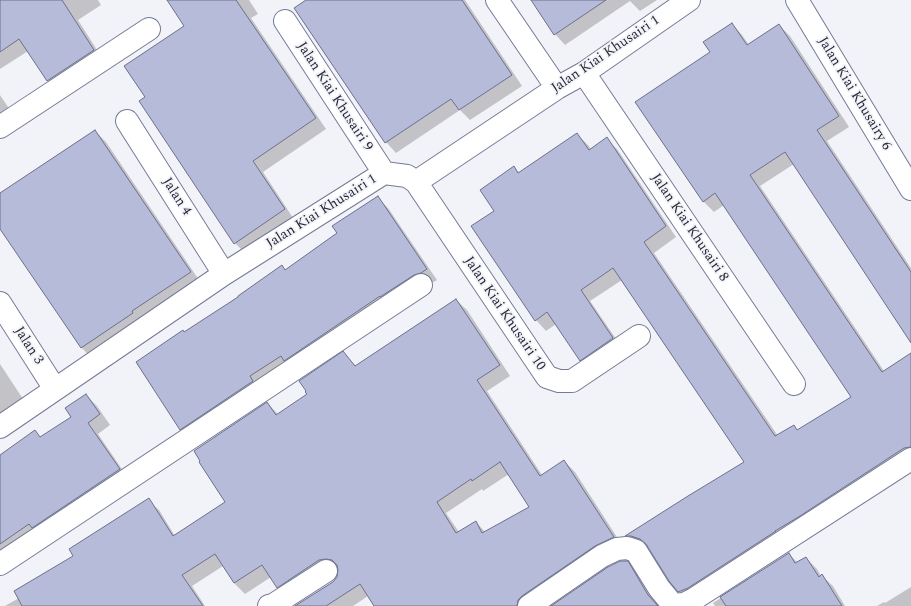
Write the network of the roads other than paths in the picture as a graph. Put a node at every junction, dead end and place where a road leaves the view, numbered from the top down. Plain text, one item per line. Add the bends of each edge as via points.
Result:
1 (497, 0) edge
2 (688, 0) edge
3 (797, 0) edge
4 (285, 21) dead end
5 (149, 28) dead end
6 (584, 73) junction
7 (557, 88) junction
8 (127, 121) dead end
9 (0, 127) edge
10 (384, 173) junction
11 (416, 182) junction
12 (911, 189) edge
13 (224, 274) junction
14 (422, 285) dead end
15 (0, 302) edge
16 (639, 336) dead end
17 (794, 384) dead end
18 (55, 389) junction
19 (0, 427) edge
20 (911, 459) edge
21 (0, 564) edge
22 (326, 571) dead end
23 (269, 606) edge
24 (528, 606) edge

1 - 7 street
2 - 6 street, Jalan Kiai Khusairi 1
3 - 12 street, Jalan Kiai Khusairy 6
4 - 10 street, Jalan Kiai Khusairi 9
5 - 9 street
6 - 7 street, Jalan Kiai Khusairi 1
6 - 17 street, Jalan Kiai Khusairi 8
7 - 11 street, Jalan Kiai Khusairi 1
8 - 13 street, Jalan 4
10 - 11 street, Jalan Kiai Khusairi 1 via 407,176
10 - 13 street, Jalan Kiai Khusairi 1
11 - 16 street, Jalan Kiai Khusairi 10 via 547,377 559,381 572,381
13 - 18 street, Jalan Kiai Khusairi 1
14 - 21 street
15 - 18 street, Jalan 3
18 - 19 street, Jalan Kiai Khusairi 1
20 - 24 street via 684,604 673,605 636,551 617,548
22 - 23 street

